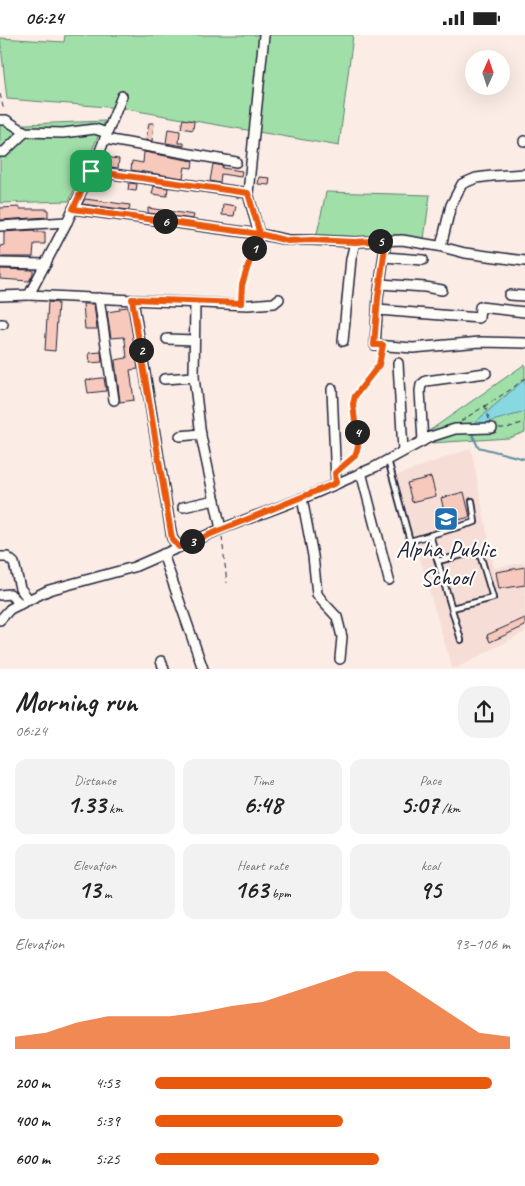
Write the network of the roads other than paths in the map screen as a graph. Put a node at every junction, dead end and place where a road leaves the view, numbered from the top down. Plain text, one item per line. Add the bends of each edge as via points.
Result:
1 (264, 35) edge
2 (122, 96) dead end
3 (3, 120) edge
4 (25, 132) junction
5 (106, 136) junction
6 (0, 152) edge
7 (236, 163) dead end
8 (91, 171) junction
9 (525, 174) edge
10 (248, 193) junction
11 (73, 209) junction
12 (67, 222) junction
13 (0, 226) edge
14 (260, 234) junction
15 (386, 240) junction
16 (355, 242) junction
17 (441, 247) junction
18 (384, 257) junction
19 (423, 259) dead end
20 (525, 261) edge
21 (0, 263) edge
22 (46, 264) junction
23 (380, 284) junction
24 (442, 289) dead end
25 (29, 295) junction
26 (509, 295) dead end
27 (525, 296) edge
28 (0, 297) edge
29 (99, 298) junction
30 (132, 299) junction
31 (279, 299) dead end
32 (195, 303) junction
33 (378, 310) junction
34 (525, 312) edge
35 (167, 339) dead end
36 (194, 340) junction
37 (343, 341) dead end
38 (525, 343) edge
39 (398, 363) dead end
40 (486, 373) dead end
41 (194, 377) junction
42 (164, 379) dead end
43 (332, 389) dead end
44 (114, 401) dead end
45 (492, 428) road end
46 (201, 434) junction
47 (180, 436) dead end
48 (423, 441) junction
49 (403, 451) junction
50 (388, 460) junction
51 (361, 472) junction
52 (336, 483) junction
53 (302, 498) junction
54 (215, 500) junction
55 (472, 501) dead end
56 (183, 507) dead end
57 (221, 529) junction
58 (430, 535) junction
59 (179, 547) junction
60 (163, 554) junction
61 (0, 557) edge
62 (438, 561) junction
63 (388, 580) dead end
64 (0, 595) edge
65 (29, 600) junction
66 (20, 604) junction
67 (452, 608) junction
68 (0, 620) edge
69 (461, 640) dead end
70 (340, 659) dead end
71 (203, 669) edge

1 - 10 street
2 - 5 street
3 - 4 street
4 - 5 street via 63,133 95,129
4 - 6 street
5 - 7 street
5 - 8 street
8 - 10 street
8 - 11 street
9 - 17 street via 492,175 462,184 451,205
10 - 14 street
11 - 12 street
11 - 14 street
12 - 13 street
12 - 22 street
14 - 16 street via 288,241
15 - 16 street
15 - 17 street
15 - 18 street
16 - 37 street
17 - 20 street
18 - 19 street
18 - 23 street
21 - 22 street
22 - 25 street
23 - 24 street
23 - 33 street
25 - 28 street
25 - 29 street
26 - 27 street
29 - 30 street
29 - 44 street
30 - 32 street
30 - 59 street via 172,539
31 - 32 street via 274,303 248,305
32 - 36 street
33 - 34 street via 479,318 480,307
33 - 38 street via 374,345 413,348 480,342
35 - 36 street
36 - 41 street
39 - 49 street
40 - 48 street via 426,381 421,385
41 - 42 street
41 - 46 street
43 - 52 street
45 - 48 street via 455,429
46 - 47 street
46 - 54 street
48 - 49 street
49 - 50 street
50 - 51 street
50 - 58 lane via 410,541
51 - 52 street
51 - 63 street
52 - 53 street
53 - 57 street
53 - 70 street via 318,594 337,617 342,637
54 - 56 street
54 - 57 street
55 - 58 lane via 475,522
57 - 59 street
58 - 62 lane
59 - 60 street
60 - 65 street via 134,567 49,590
60 - 71 street
61 - 65 street via 7,557 14,563 20,588
62 - 67 lane
62 - 67 lane via 479,551 492,598
64 - 66 street via 10,594
65 - 66 street
66 - 68 street
67 - 69 lane

